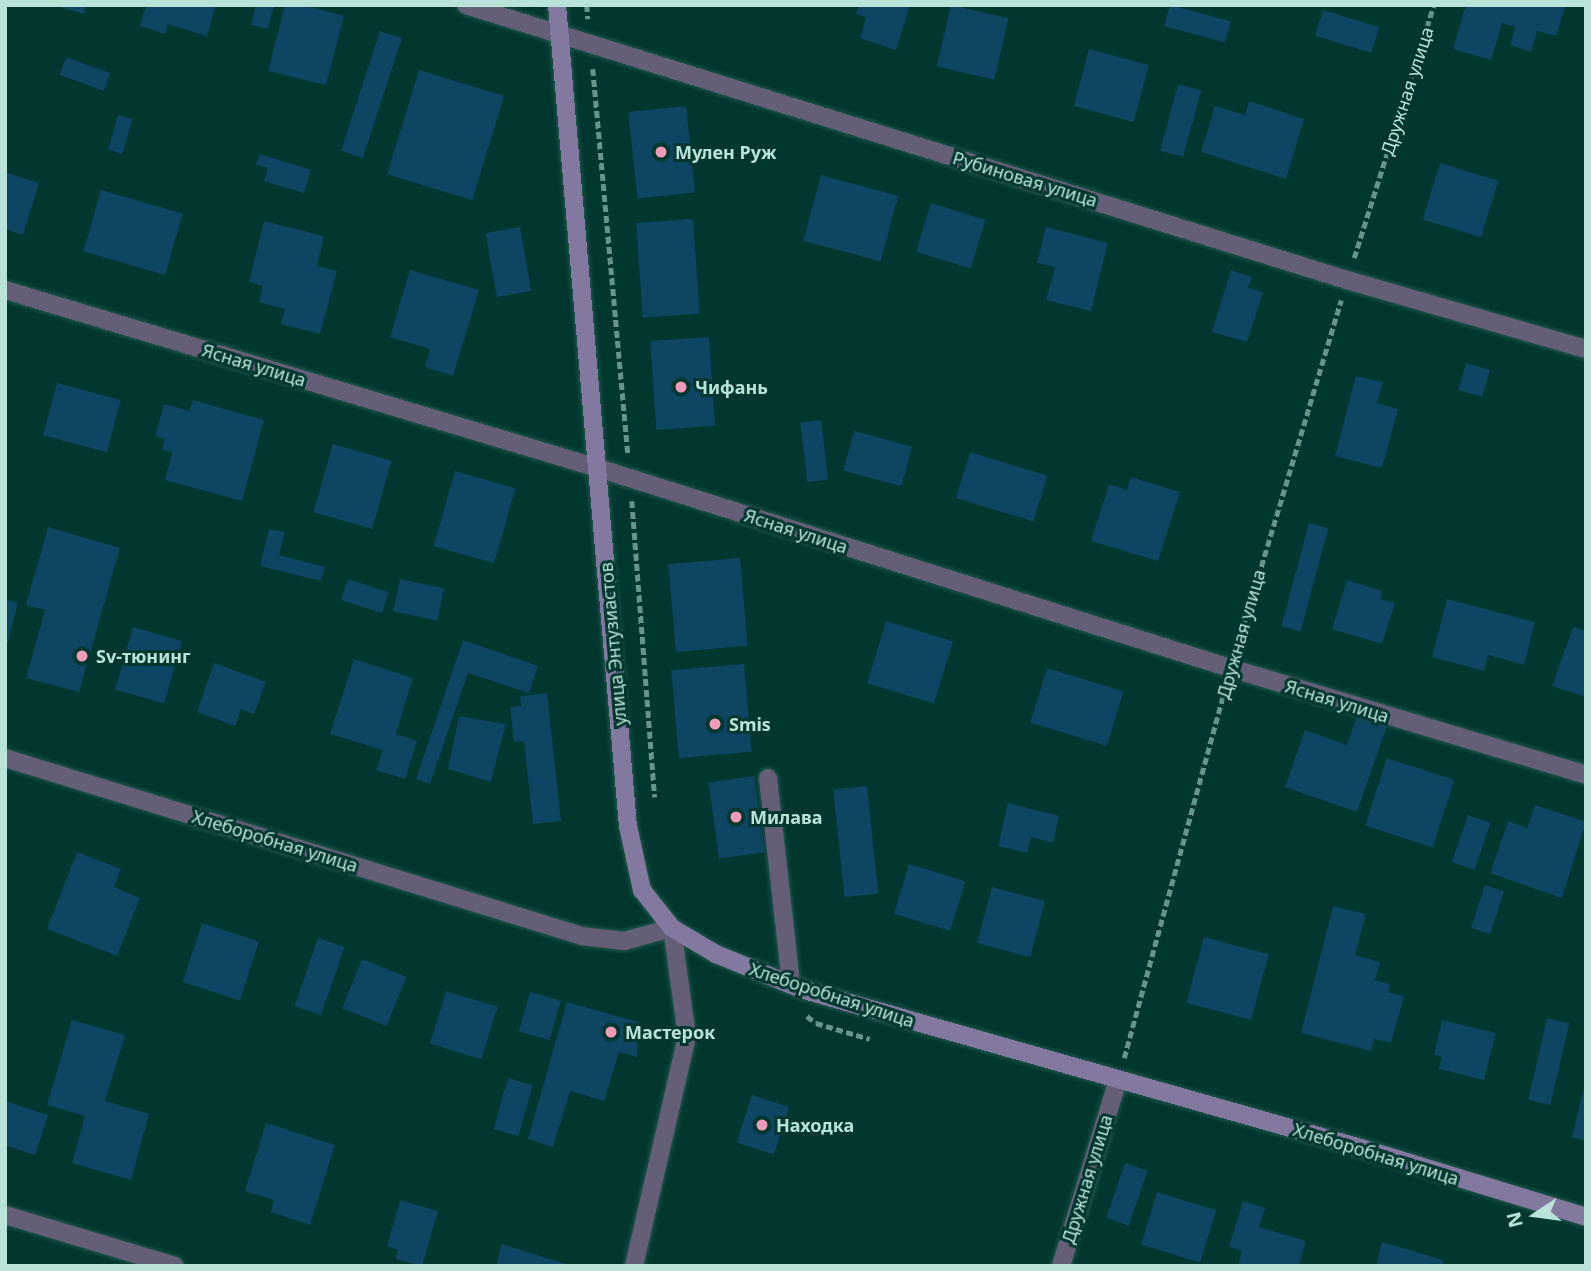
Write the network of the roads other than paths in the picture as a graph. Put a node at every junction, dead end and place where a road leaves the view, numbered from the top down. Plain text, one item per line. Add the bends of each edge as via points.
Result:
1 (466, 5) edge
2 (557, 5) edge
3 (559, 33) junction
4 (5, 290) edge
5 (1586, 349) edge
6 (598, 468) junction
7 (5, 758) edge
8 (1586, 775) edge
9 (768, 778) dead end
10 (672, 928) junction
11 (790, 984) junction
12 (1118, 1079) junction
13 (5, 1215) edge
14 (1586, 1217) edge
15 (174, 1266) edge
16 (634, 1266) edge
17 (1061, 1266) edge

1 - 3 street, Рубиновая улица
2 - 3 street, улица Энтузиастов
3 - 5 street, Рубиновая улица via 1347,280
3 - 6 street, улица Энтузиастов
4 - 6 street, Ясная улица
6 - 8 street, Ясная улица
6 - 10 street, улица Энтузиастов via 628,826 642,890
7 - 10 street, Хлеборобная улица via 582,936 624,941
9 - 11 street
10 - 11 street, Хлеборобная улица via 716,954
10 - 16 street via 687,1036
11 - 12 street, Хлеборобная улица
12 - 14 street, Хлеборобная улица
12 - 17 street, Дружная улица
13 - 15 street

